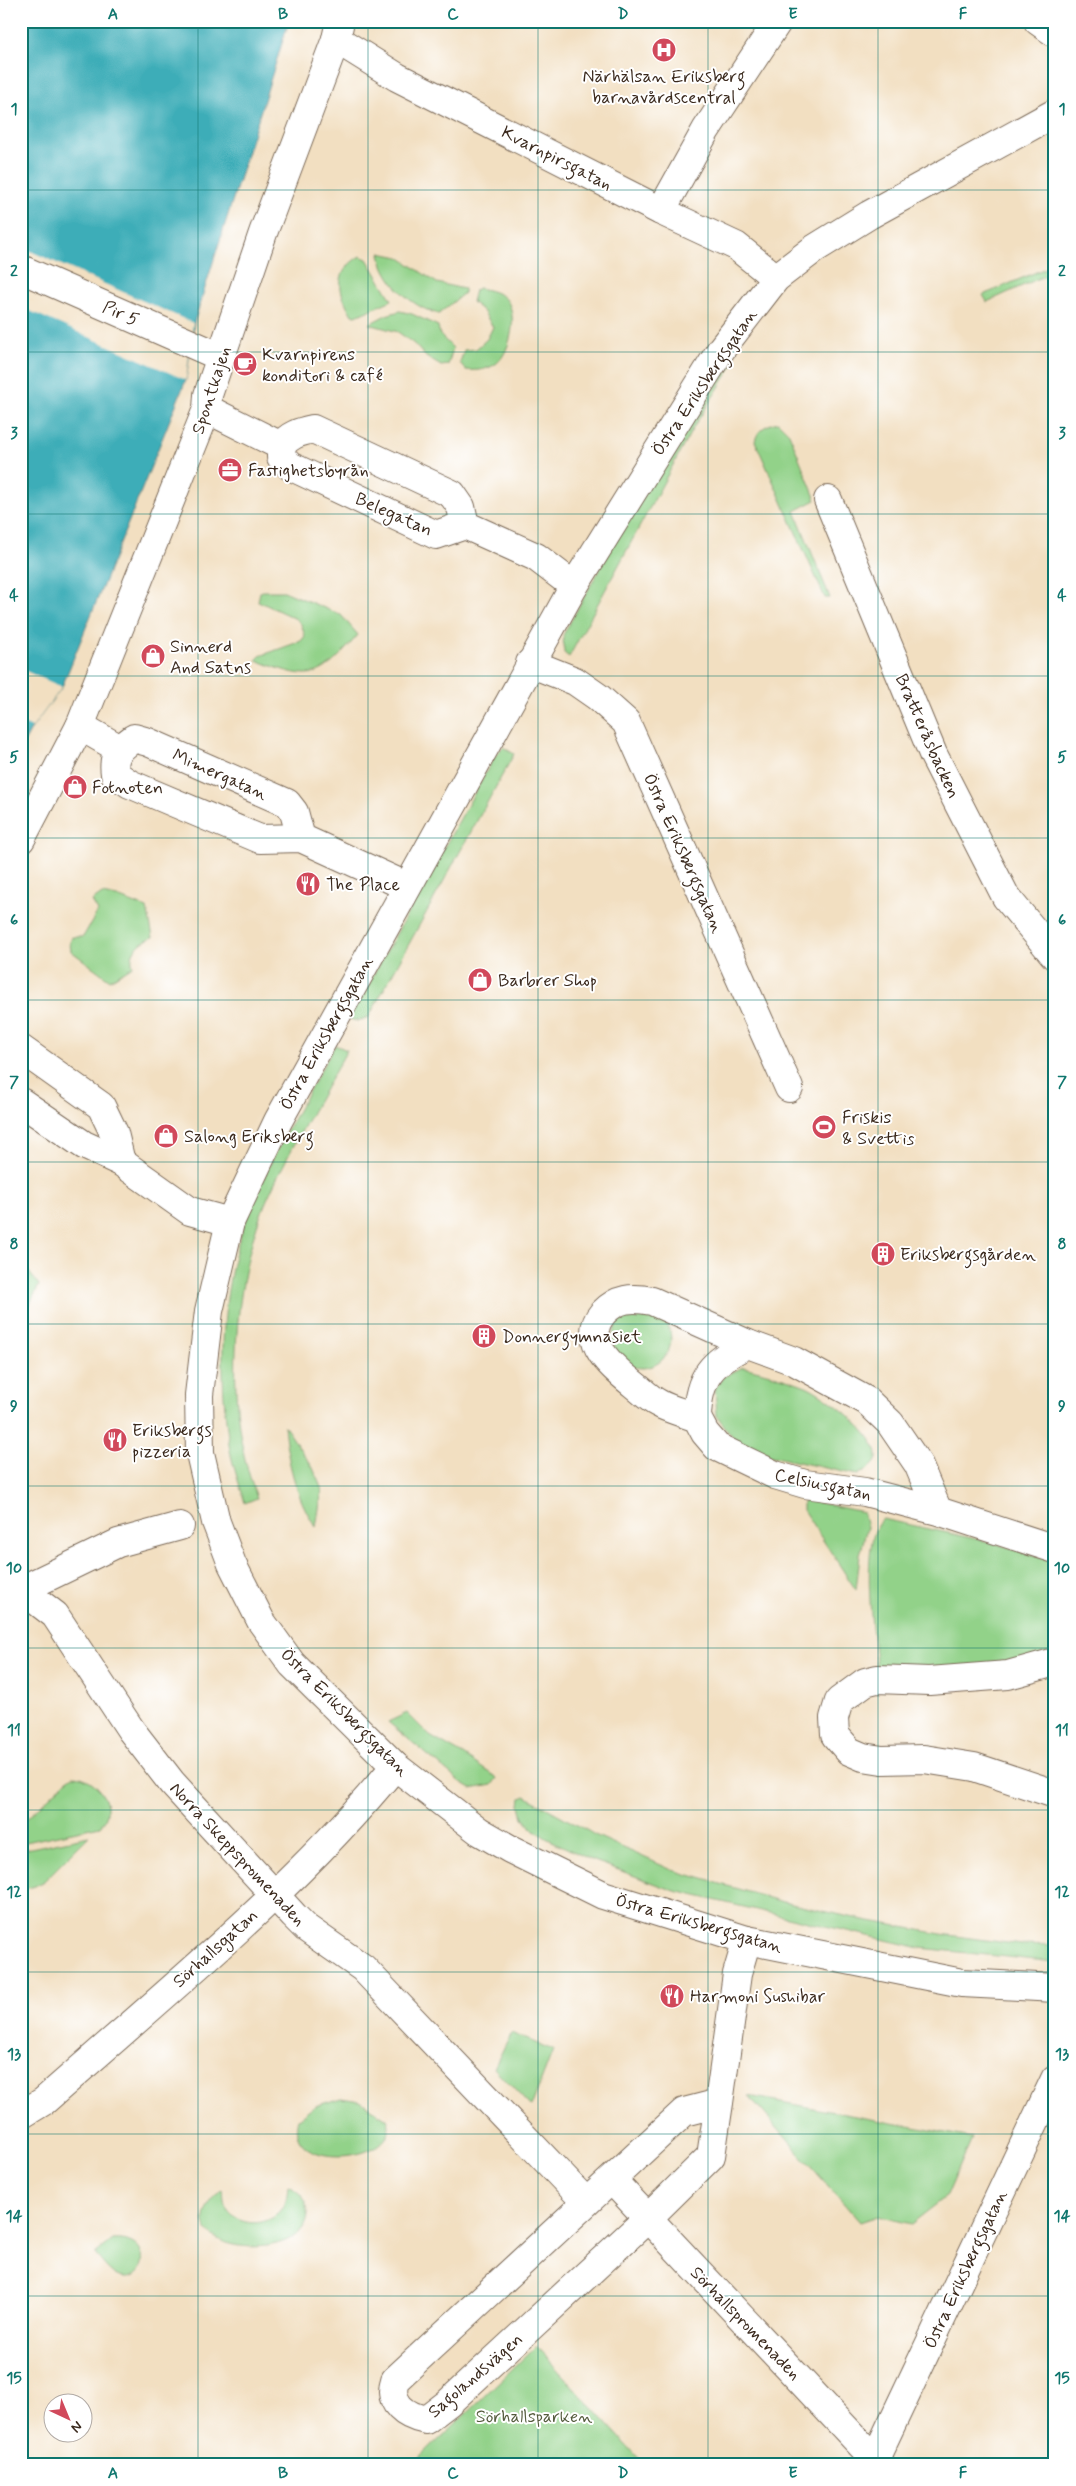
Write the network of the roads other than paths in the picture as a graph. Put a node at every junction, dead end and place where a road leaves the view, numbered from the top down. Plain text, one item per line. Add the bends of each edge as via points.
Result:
1 (778, 21) edge
2 (1038, 21) edge
3 (338, 30) edge
4 (1055, 33) edge
5 (1055, 113) edge
6 (661, 211) junction
7 (21, 269) edge
8 (776, 278) junction
9 (221, 357) junction
10 (207, 408) junction
11 (281, 446) junction
12 (828, 500) dead end
13 (465, 525) junction
14 (574, 586) junction
15 (530, 663) junction
16 (80, 726) junction
17 (120, 748) junction
18 (301, 838) junction
19 (21, 839) edge
20 (406, 886) junction
21 (1055, 956) edge
22 (21, 1049) edge
23 (789, 1088) dead end
24 (21, 1102) edge
25 (121, 1162) junction
26 (230, 1222) junction
27 (748, 1344) junction
28 (698, 1418) junction
29 (938, 1511) junction
30 (180, 1526) dead end
31 (1055, 1549) edge
32 (21, 1590) edge
33 (1055, 1662) edge
34 (395, 1766) junction
35 (1055, 1794) edge
36 (275, 1895) junction
37 (747, 1940) junction
38 (1055, 1988) edge
39 (1055, 2079) edge
40 (719, 2103) junction
41 (21, 2115) edge
42 (612, 2180) junction
43 (586, 2202) junction
44 (647, 2219) junction
45 (878, 2462) edge

1 - 6 street via 706,130
2 - 4 street
3 - 6 street, Kvarnpirsgatan via 397,77
3 - 9 street, Spontkajen
5 - 8 street, Östra Eriksbergsgatan via 869,215 814,249
6 - 8 street, Kvarnpirsgatan via 736,246
7 - 9 street, Pir 5
8 - 14 street, Östra Eriksbergsgatan via 710,366
9 - 10 street, Spontkajen
10 - 11 street
10 - 16 street, Spontkajen
11 - 13 street, Belegatan via 281,457 290,466 436,535
11 - 13 street via 298,432 313,429 452,494 461,507
12 - 21 street, Bratteråsbacken via 933,754 1006,897
13 - 14 street via 536,557
14 - 15 street, Östra Eriksbergsgatan
15 - 20 street, Östra Eriksbergsgatan
15 - 23 street, Östra Eriksbergsgatan via 575,682 626,722
16 - 17 street
16 - 19 street, Spontkajen
17 - 18 street, Mimergatan via 134,738 148,742 287,803 294,812
17 - 18 street via 113,762 114,774 130,784 260,838
18 - 20 street
20 - 26 street, Östra Eriksbergsgatan via 278,1121
22 - 25 street via 102,1106 114,1133
24 - 25 street via 84,1145
25 - 26 street via 190,1211
26 - 34 street, Östra Eriksbergsgatan via 209,1311 199,1396 200,1453 216,1522 232,1564 262,1621 292,1664
27 - 28 street via 726,1354 707,1373 698,1396
27 - 28 street via 652,1301 638,1298 623,1299 610,1305 600,1316 597,1342 602,1356 615,1370 657,1403
27 - 29 street via 794,1361 867,1401 890,1423 918,1464
28 - 29 street, Celsiusgatan via 717,1448 775,1475 805,1484 865,1492
29 - 31 street, Celsiusgatan
30 - 32 street via 118,1543
32 - 36 street, Norra Skeppspromenaden via 55,1615 131,1730 172,1783
33 - 35 street via 1008,1675 865,1682 838,1701 834,1718 835,1735 849,1751 863,1757 924,1759 974,1767
34 - 36 street, Sörhallsgatan
34 - 37 street, Östra Eriksbergsgatan via 479,1831 603,1895
36 - 41 street, Sörhallsgatan via 44,2101
36 - 43 street, Norra Skeppspromenaden via 306,1928 363,1968
37 - 38 street, Östra Eriksbergsgatan via 962,1983
37 - 40 street, Sagolandsvägen via 737,1974
39 - 45 street, Östra Eriksbergsgatan
40 - 42 street, Sagolandsvägen via 684,2112
40 - 44 street, Sagolandsvägen via 711,2156
42 - 43 street, Sagolandsvägen
42 - 44 street, Sörhallspromenaden
43 - 44 street, Sagolandsvägen via 395,2380 392,2389 399,2408 411,2417 426,2420
44 - 45 street, Sörhallspromenaden

